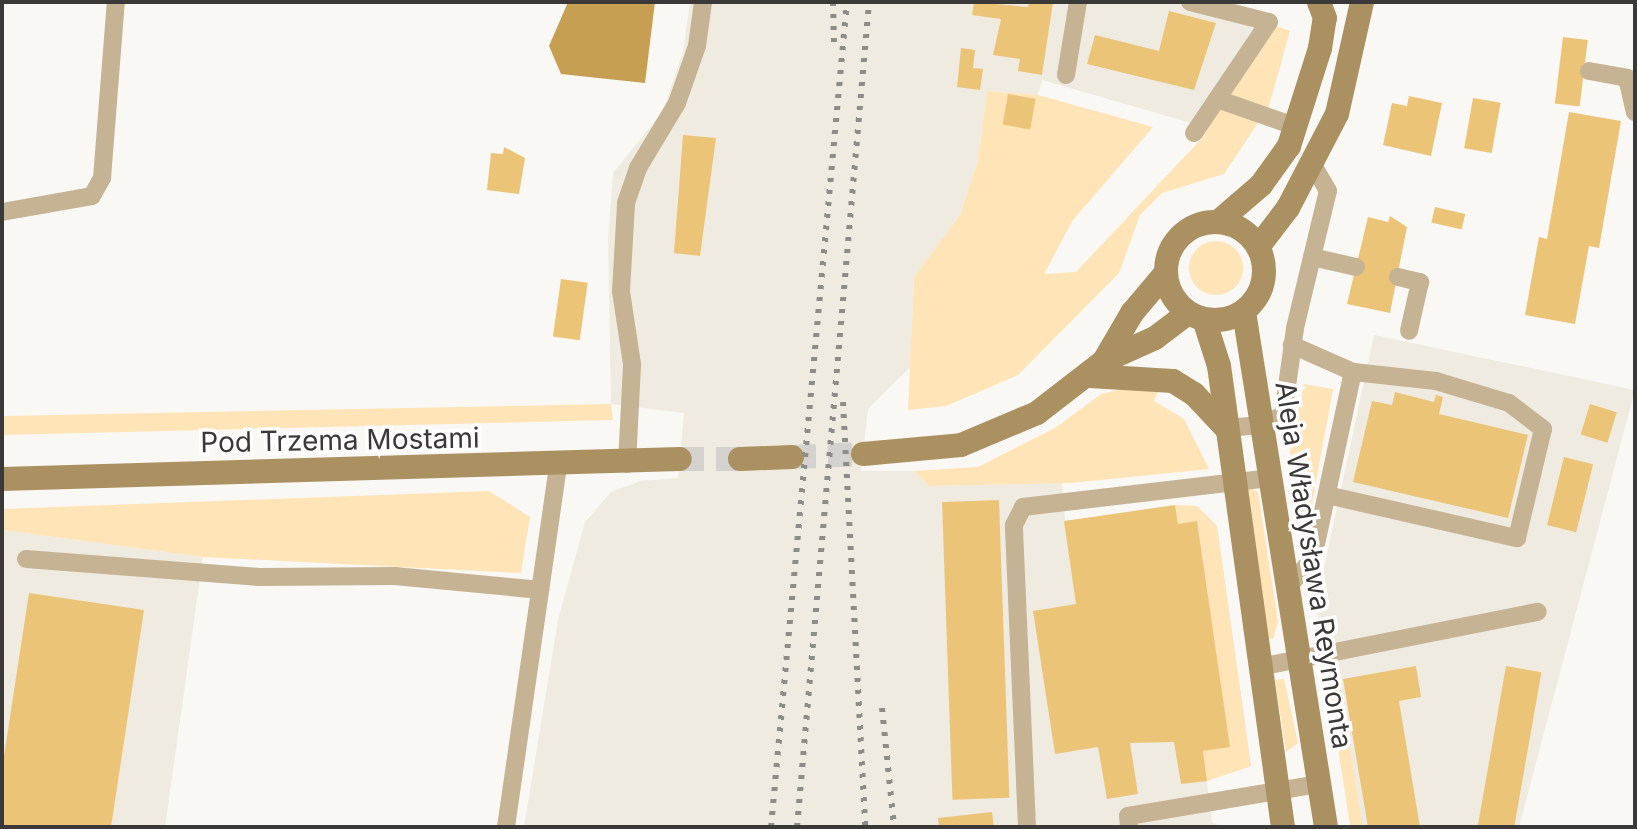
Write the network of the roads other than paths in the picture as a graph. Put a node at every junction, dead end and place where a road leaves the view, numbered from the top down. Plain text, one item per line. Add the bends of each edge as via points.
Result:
1 (116, 2) edge
2 (703, 2) edge
3 (1078, 2) edge
4 (1190, 2) edge
5 (1319, 2) edge
6 (1362, 2) edge
7 (1589, 71) dead end
8 (1066, 75) dead end
9 (1217, 99) junction
10 (1635, 112) edge
11 (1297, 127) junction
12 (1194, 133) dead end
13 (1313, 165) junction
14 (2, 212) edge
15 (1218, 222) junction
16 (1259, 246) junction
17 (1312, 257) junction
18 (1356, 267) dead end
19 (1165, 274) junction
20 (1398, 277) dead end
21 (1244, 312) junction
22 (1196, 316) junction
23 (1409, 331) dead end
24 (1292, 345) junction
25 (1097, 368) junction
26 (1353, 372) junction
27 (1261, 425) junction
28 (1226, 428) junction
29 (863, 454) tunnel mouth
30 (792, 457) tunnel mouth
31 (680, 459) tunnel mouth
32 (740, 459) tunnel mouth
33 (627, 464) junction
34 (558, 465) junction
35 (1269, 478) junction
36 (2, 479) edge
37 (1231, 482) junction
38 (1327, 495) junction
39 (26, 559) dead end
40 (1288, 587) junction
41 (540, 590) junction
42 (1538, 612) dead end
43 (1299, 659) junction
44 (1259, 667) junction
45 (1319, 784) junction
46 (1278, 791) junction
47 (506, 827) edge
48 (1027, 827) edge
49 (1129, 827) edge
50 (1283, 827) edge
51 (1326, 827) edge

1 - 14 lane via 102,178 92,196
2 - 33 lane via 697,46 677,103 638,168 626,203 621,291 632,364
3 - 8 lane
4 - 9 lane via 1269,22
5 - 11 street via 1325,18 1320,48
6 - 13 street via 1337,114
7 - 10 lane via 1627,78
9 - 11 lane
9 - 12 lane
11 - 15 street via 1261,185
13 - 16 street
13 - 17 lane via 1328,191
15 - 16 street via 1239,227
15 - 19 street via 1181,235
16 - 21 street via 1265,277
17 - 18 lane
17 - 24 lane
19 - 22 street via 1171,294
19 - 25 street
20 - 23 lane via 1420,282
21 - 22 street
21 - 27 street, Aleja Władysława Reymonta
22 - 25 street
22 - 28 street via 1219,366
24 - 26 lane
24 - 27 lane via 1283,415
25 - 28 street via 1173,381 1194,394
25 - 29 street via 1037,413 961,445
26 - 38 lane
26 - 38 lane via 1436,381 1509,403 1543,429 1517,538
27 - 28 lane
27 - 35 street, Aleja Władysława Reymonta
28 - 37 street
30 - 32 street
31 - 33 street, Pod Trzema Mostami
33 - 34 street, Pod Trzema Mostami
34 - 36 street, Pod Trzema Mostami
34 - 41 lane
35 - 37 lane
35 - 40 street, Aleja Władysława Reymonta
37 - 44 street
37 - 48 lane via 1023,507 1014,525
38 - 40 lane via 1313,558
39 - 41 lane via 259,577 395,576
40 - 43 street, Aleja Władysława Reymonta
41 - 47 lane
42 - 43 lane
43 - 44 lane
43 - 45 street, Aleja Władysława Reymonta
44 - 46 street
45 - 46 lane
45 - 51 street, Aleja Władysława Reymonta
46 - 49 lane via 1128,816
46 - 50 street

